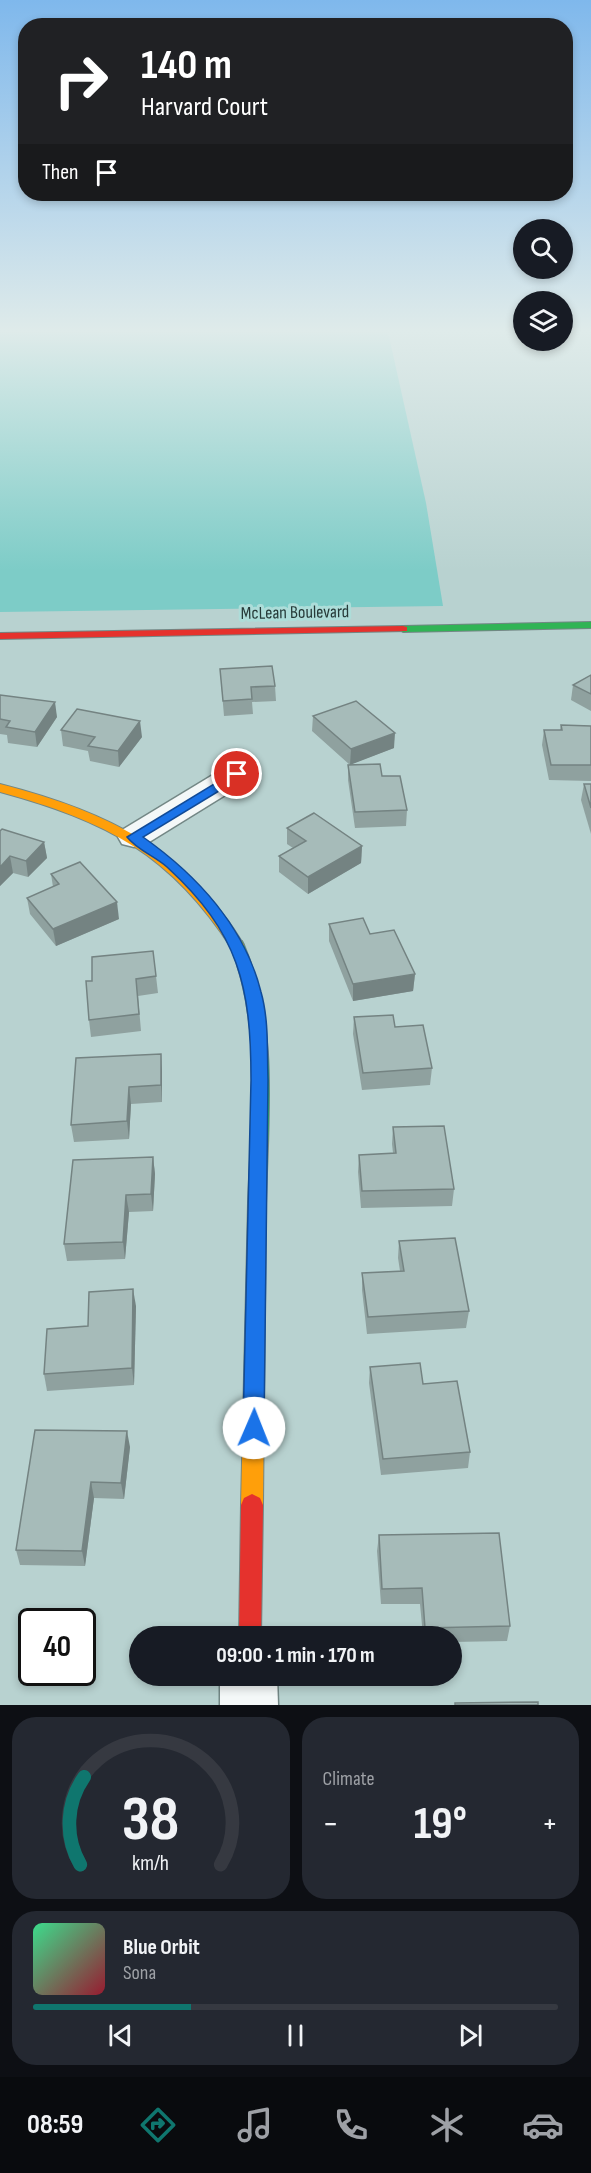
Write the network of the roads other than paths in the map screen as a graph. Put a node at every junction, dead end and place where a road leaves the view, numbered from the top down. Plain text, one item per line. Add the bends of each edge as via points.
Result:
1 (591, 625) edge
2 (0, 636) edge
3 (237, 774) dead end
4 (0, 788) edge
5 (134, 837) junction
6 (250, 1626) edge
7 (249, 1686) edge
8 (249, 1705) edge

1 - 2 street, McLean Boulevard
3 - 5 street
4 - 5 street via 81,812
5 - 6 street via 172,864 215,911 243,958 254,994 260,1080
7 - 8 street

